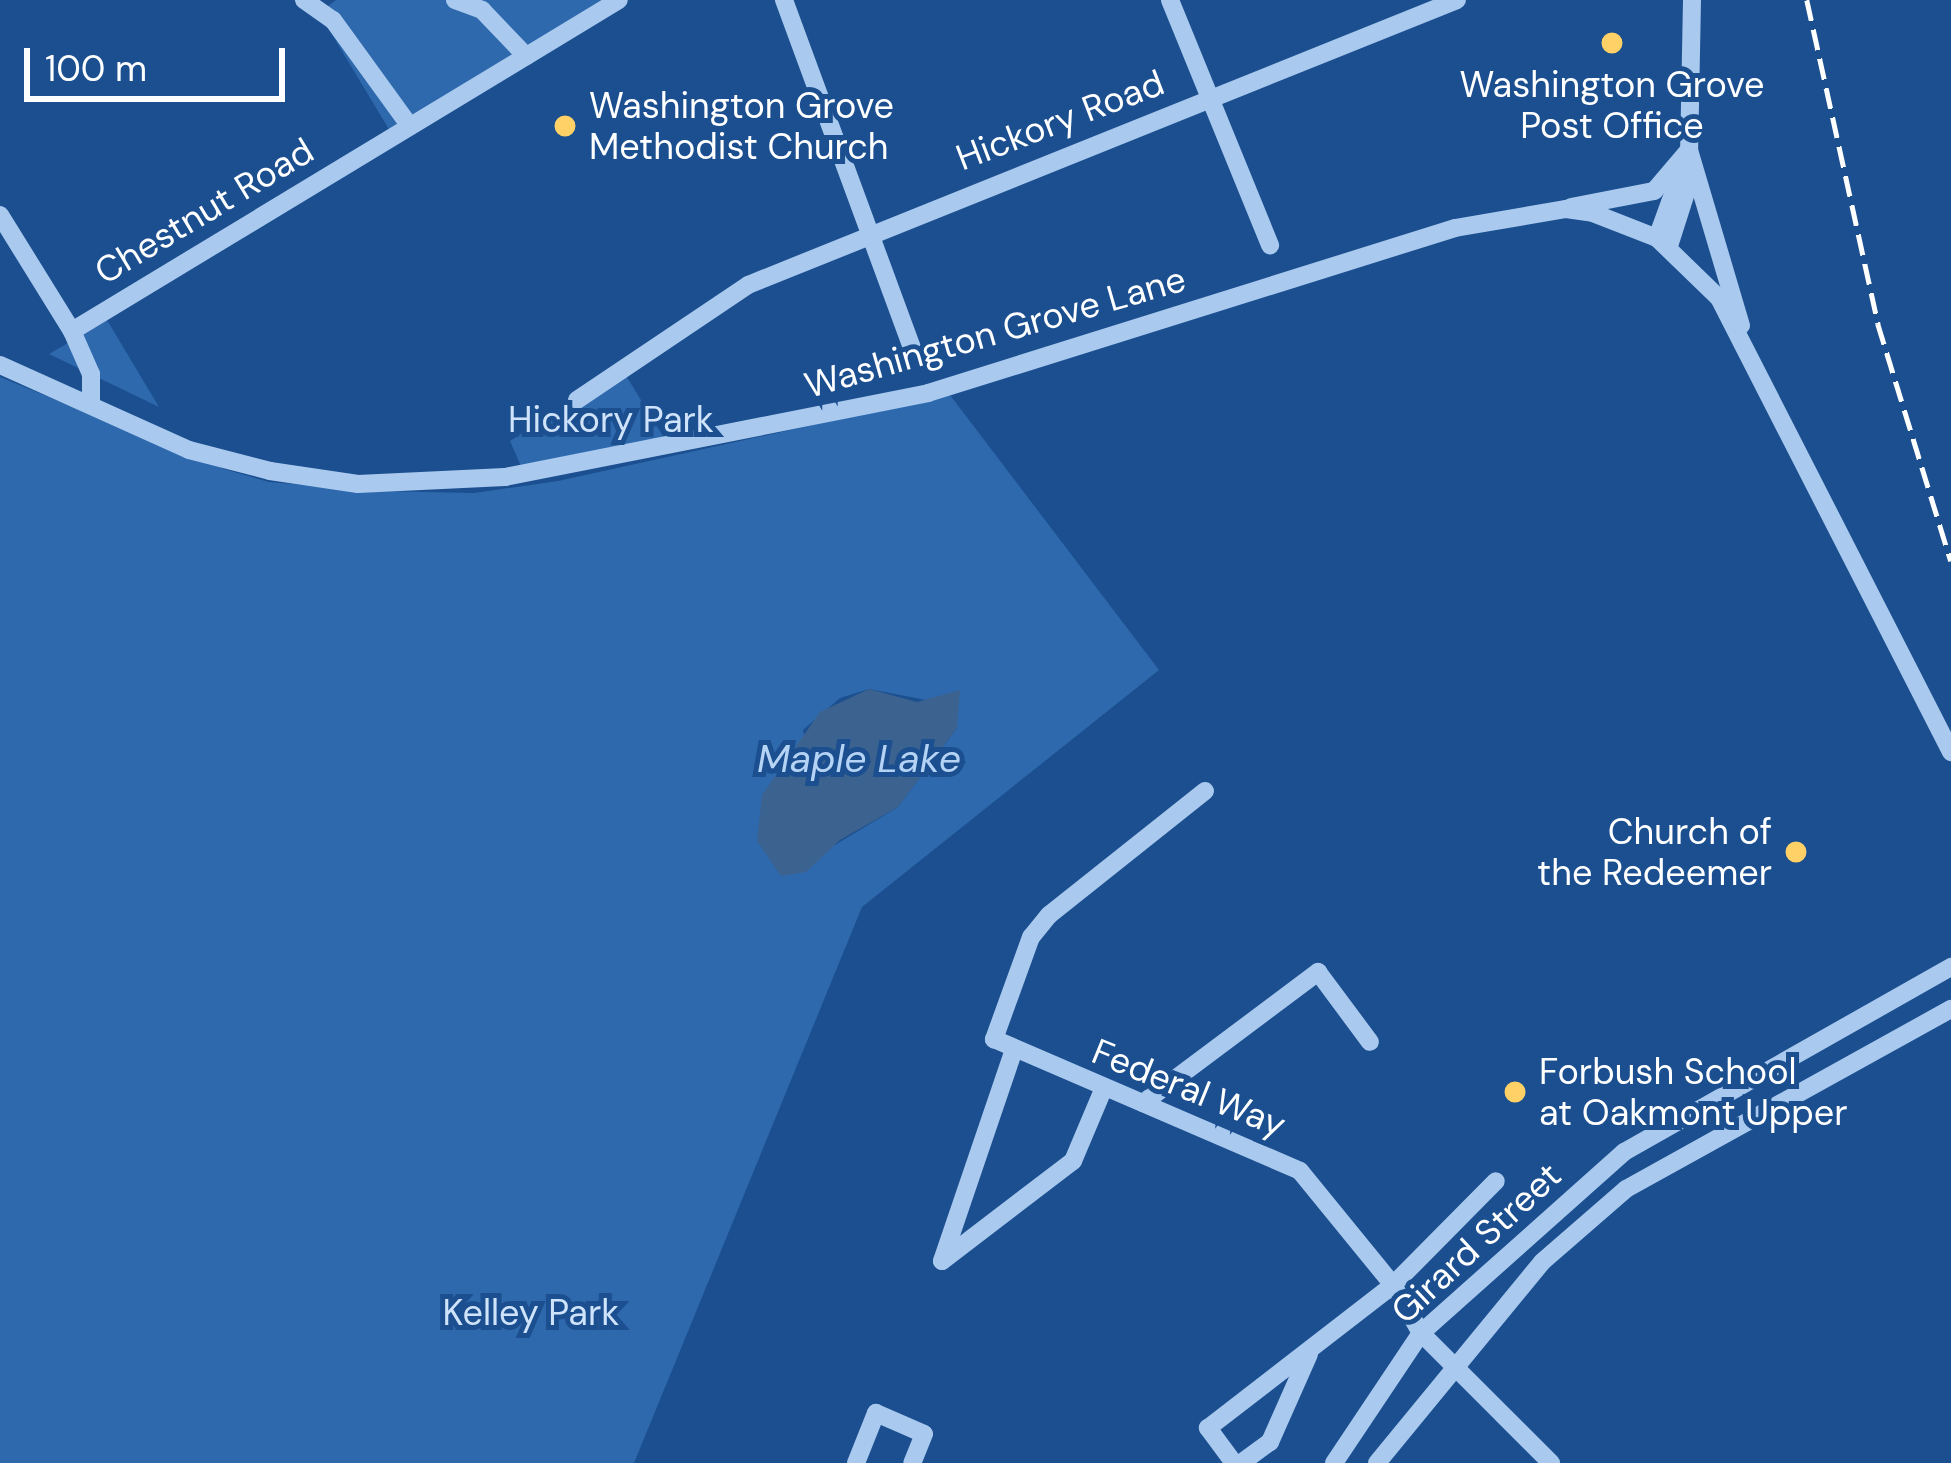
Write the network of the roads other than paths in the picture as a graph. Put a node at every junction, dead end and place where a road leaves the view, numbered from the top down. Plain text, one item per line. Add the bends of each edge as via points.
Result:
1 (304, 0) edge
2 (455, 0) edge
3 (619, 0) edge
4 (784, 0) edge
5 (1170, 0) edge
6 (1457, 0) edge
7 (1692, 0) edge
8 (481, 5) edge
9 (526, 56) junction
10 (1210, 97) junction
11 (409, 125) junction
12 (1691, 158) junction
13 (1566, 209) junction
14 (0, 214) edge
15 (873, 233) junction
16 (1663, 242) junction
17 (1270, 245) dead end
18 (72, 331) junction
19 (1743, 336) junction
20 (915, 357) dead end
21 (0, 364) edge
22 (577, 400) dead end
23 (91, 404) junction
24 (1951, 752) edge
25 (1205, 790) dead end
26 (1951, 967) edge
27 (1951, 1009) edge
28 (1370, 1042) dead end
29 (1006, 1048) junction
30 (1102, 1090) junction
31 (1143, 1103) junction
32 (1496, 1181) dead end
33 (1393, 1285) junction
34 (1421, 1333) junction
35 (1311, 1350) junction
36 (1452, 1365) junction
37 (856, 1463) edge
38 (912, 1463) edge
39 (1238, 1463) edge
40 (1334, 1463) edge
41 (1377, 1463) edge
42 (1551, 1463) edge

1 - 11 street via 333,20
2 - 8 street
3 - 9 street, Chestnut Road
4 - 15 street
5 - 10 street
6 - 10 street, Hickory Road
7 - 12 street
8 - 9 street
9 - 11 street, Chestnut Road
10 - 15 street, Hickory Road
10 - 17 street
11 - 18 street, Chestnut Road
12 - 13 street via 1654,191
12 - 16 street
12 - 19 street
13 - 16 street, Washington Grove Lane
13 - 23 street, Washington Grove Lane via 1455,228 928,393 505,477 358,484 270,471 189,450
14 - 18 street
15 - 20 street
15 - 22 street, Hickory Road via 748,285
16 - 19 street
18 - 23 street via 91,374
19 - 24 street
21 - 23 street, Washington Grove Lane
25 - 29 street via 1031,937 993,1029
26 - 34 street, Girard Street via 1624,1152
27 - 36 street, Girard Street via 1625,1189 1542,1262
28 - 31 street via 1318,972
29 - 30 street, Federal Way
29 - 30 street via 942,1261 1073,1161
30 - 31 street, Federal Way
31 - 33 street, Federal Way via 1300,1171
32 - 33 street
33 - 34 street, Federal Way
33 - 35 street
34 - 36 street, Federal Way
34 - 40 street, Girard Street
35 - 39 street via 1270,1442
35 - 39 street via 1208,1428
36 - 41 street, Girard Street
36 - 42 street, Federal Way
37 - 38 street via 877,1413 924,1434

